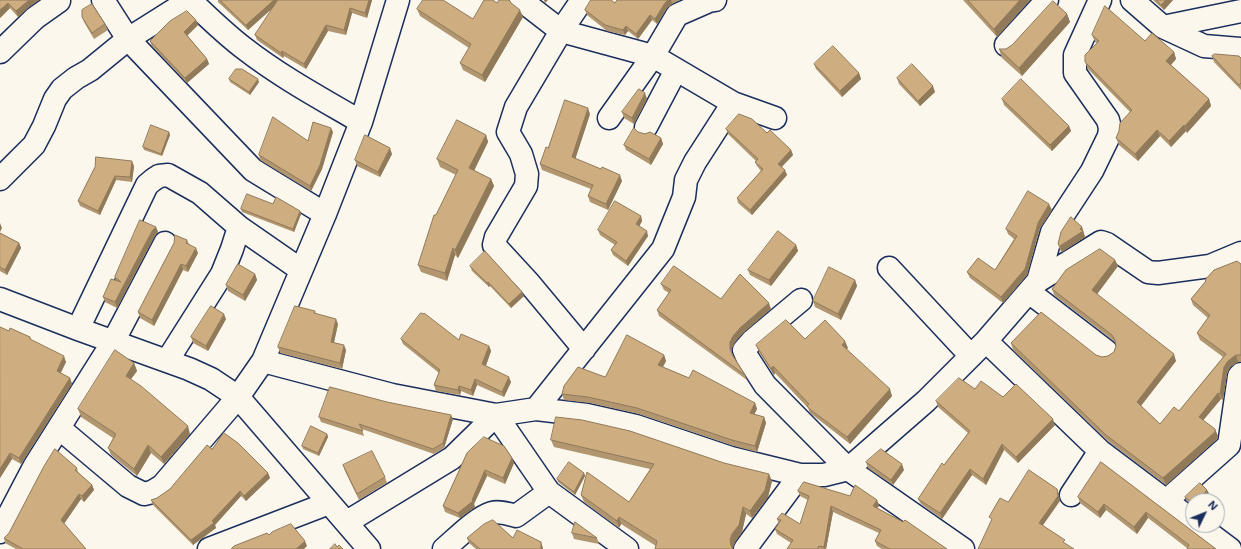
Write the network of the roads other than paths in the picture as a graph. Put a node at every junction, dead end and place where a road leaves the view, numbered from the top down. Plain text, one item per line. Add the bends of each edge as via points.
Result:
1 (103, 0) edge
2 (398, 0) edge
3 (521, 0) edge
4 (582, 0) edge
5 (715, 0) edge
6 (1047, 0) edge
7 (1100, 0) edge
8 (1132, 0) edge
9 (59, 1) edge
10 (1241, 11) edge
11 (1163, 28) junction
12 (561, 31) junction
13 (128, 39) junction
14 (1006, 45) dead end
15 (1241, 49) edge
16 (0, 52) edge
17 (653, 56) junction
18 (676, 70) junction
19 (733, 104) junction
20 (609, 118) dead end
21 (775, 118) dead end
22 (361, 122) junction
23 (646, 127) dead end
24 (0, 179) edge
25 (325, 214) junction
26 (239, 227) junction
27 (165, 243) dead end
28 (1241, 253) edge
29 (889, 268) dead end
30 (301, 270) junction
31 (1034, 286) junction
32 (0, 298) edge
33 (801, 300) dead end
34 (78, 329) junction
35 (986, 341) junction
36 (113, 342) junction
37 (584, 349) junction
38 (1106, 351) dead end
39 (971, 356) junction
40 (167, 361) junction
41 (263, 361) junction
42 (1241, 374) edge
43 (238, 397) junction
44 (536, 409) junction
45 (496, 415) junction
46 (58, 428) junction
47 (1236, 436) edge
48 (1100, 451) junction
49 (848, 469) junction
50 (800, 475) junction
51 (549, 492) junction
52 (1071, 495) dead end
53 (1166, 501) junction
54 (7, 502) edge
55 (329, 503) junction
56 (1185, 515) edge
57 (347, 522) junction
58 (0, 532) edge
59 (1209, 533) edge
60 (935, 541) edge
61 (209, 549) edge
62 (369, 549) edge
63 (444, 549) edge
64 (627, 549) edge
65 (745, 549) edge
66 (963, 549) edge
67 (1230, 549) edge

1 - 13 street
2 - 22 street
3 - 12 street
4 - 12 street
5 - 17 street via 677,15
6 - 14 street
7 - 31 street via 1075,55 1075,73 1108,120 1109,136 1092,171 1052,232
8 - 11 street
9 - 16 street via 35,18
10 - 11 street
11 - 15 street via 1204,46
12 - 17 street
12 - 37 street via 516,107 508,132 527,174 526,186 496,237 494,245
13 - 22 street via 190,0 245,50
13 - 24 street via 62,89 34,145
13 - 25 street via 253,170
17 - 18 street
17 - 20 street
18 - 19 street
18 - 23 street
19 - 21 street
19 - 37 street via 686,180 684,197 662,249
22 - 25 street
25 - 30 street
26 - 30 street
26 - 34 street via 200,193 168,175 159,176 147,185
26 - 40 street via 222,274
27 - 36 street
28 - 31 street via 1210,266 1158,273 1148,272 1101,242
29 - 39 street
30 - 41 street
31 - 35 street
31 - 38 street
32 - 34 street
33 - 49 street via 744,350 765,385
34 - 36 street
35 - 39 street
35 - 48 street
36 - 40 street
36 - 46 street
37 - 44 street
39 - 49 street via 926,401
40 - 43 street via 211,379
41 - 43 street
41 - 45 street via 392,395
42 - 47 street
43 - 46 street via 162,486 144,494 128,486
43 - 55 street
44 - 45 street
44 - 50 street via 587,415 636,426 731,458
45 - 51 street
45 - 57 street via 452,458
46 - 54 street via 34,467
47 - 53 street
48 - 52 street
48 - 53 street
49 - 50 street via 824,475
49 - 60 street
50 - 65 street
51 - 63 street via 516,516 497,512 479,519
51 - 64 street
53 - 56 street
54 - 58 street
55 - 57 street
55 - 61 street
57 - 62 street
59 - 67 street
60 - 66 street

